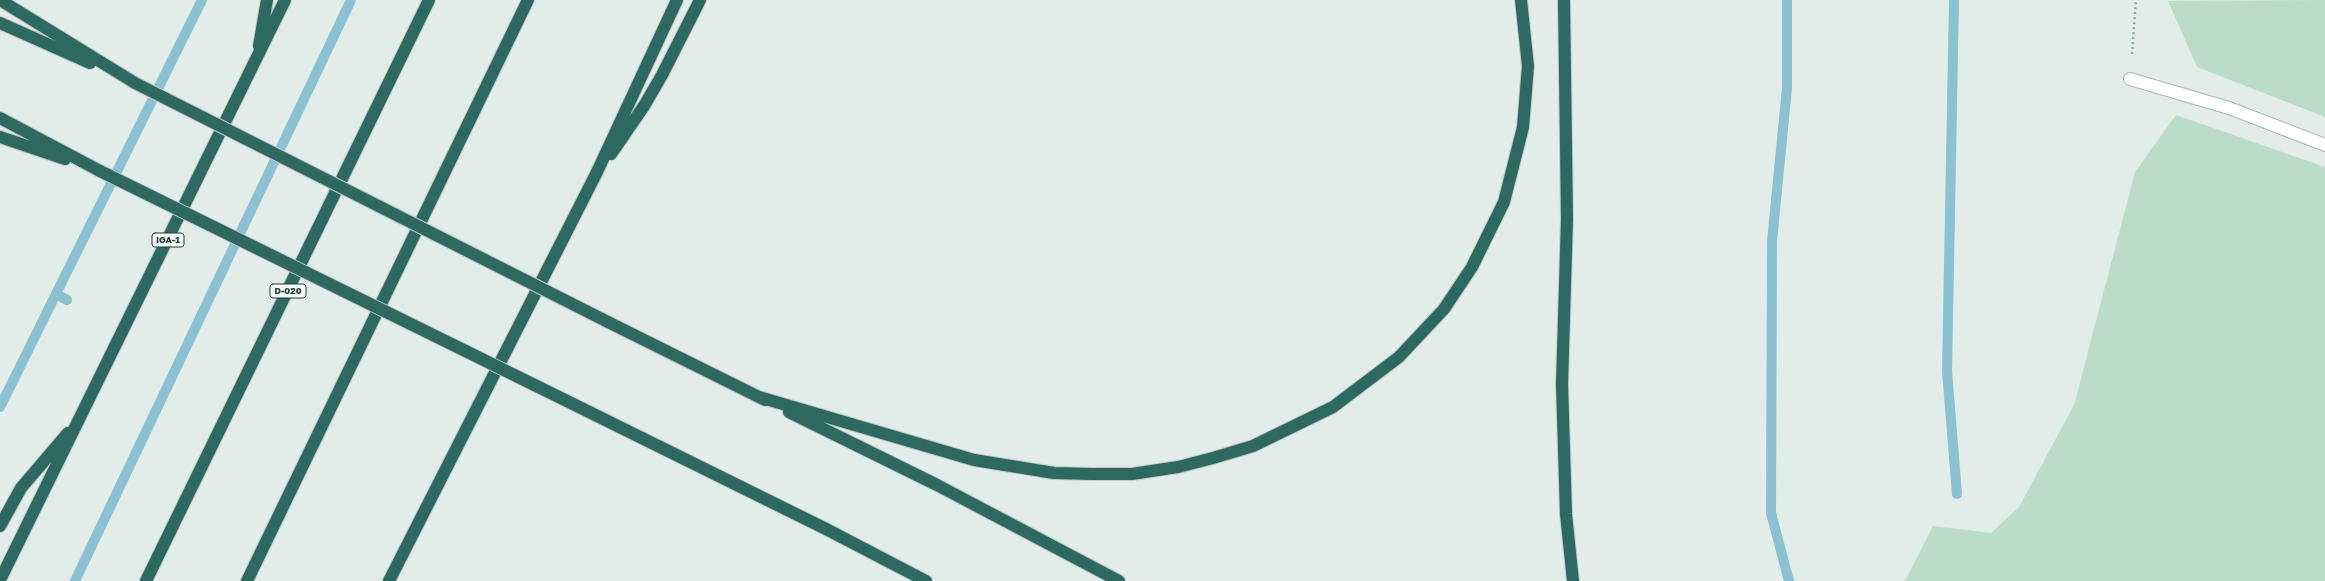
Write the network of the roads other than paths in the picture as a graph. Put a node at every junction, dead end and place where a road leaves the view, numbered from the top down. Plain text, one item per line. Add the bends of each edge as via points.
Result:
1 (0, 0) edge
2 (267, 0) edge
3 (285, 0) edge
4 (429, 0) edge
5 (528, 0) edge
6 (677, 0) edge
7 (700, 0) edge
8 (1521, 0) edge
9 (1564, 0) edge
10 (0, 23) edge
11 (256, 62) junction
12 (2130, 79) road end
13 (135, 83) junction
14 (0, 118) edge
15 (0, 137) edge
16 (2325, 145) edge
17 (100, 171) junction
18 (597, 172) junction
19 (759, 397) junction
20 (80, 418) junction
21 (0, 526) edge
22 (0, 580) edge
23 (146, 581) edge
24 (247, 581) edge
25 (389, 581) edge
26 (926, 581) edge
27 (1119, 581) edge
28 (1573, 581) edge

1 - 13 highway
2 - 11 highway, IGA-1
3 - 11 highway, IGA-1
4 - 23 highway, D-020
5 - 24 highway
6 - 18 highway
7 - 18 highway via 644,106
8 - 19 highway via 1528,66 1523,127 1504,202 1472,267 1444,309 1399,357 1333,407 1253,446 1213,458 1178,467 1132,474 1092,474 1054,473 974,460
9 - 28 highway via 1567,220 1562,384 1566,514
10 - 13 highway
11 - 20 highway, IGA-1
12 - 16 street via 2229,108
13 - 19 highway, bridge
14 - 17 highway
15 - 17 highway
17 - 26 highway, bridge via 826,529
18 - 25 highway
19 - 27 highway via 937,485
20 - 21 highway via 21,488
20 - 22 highway, IGA-1

